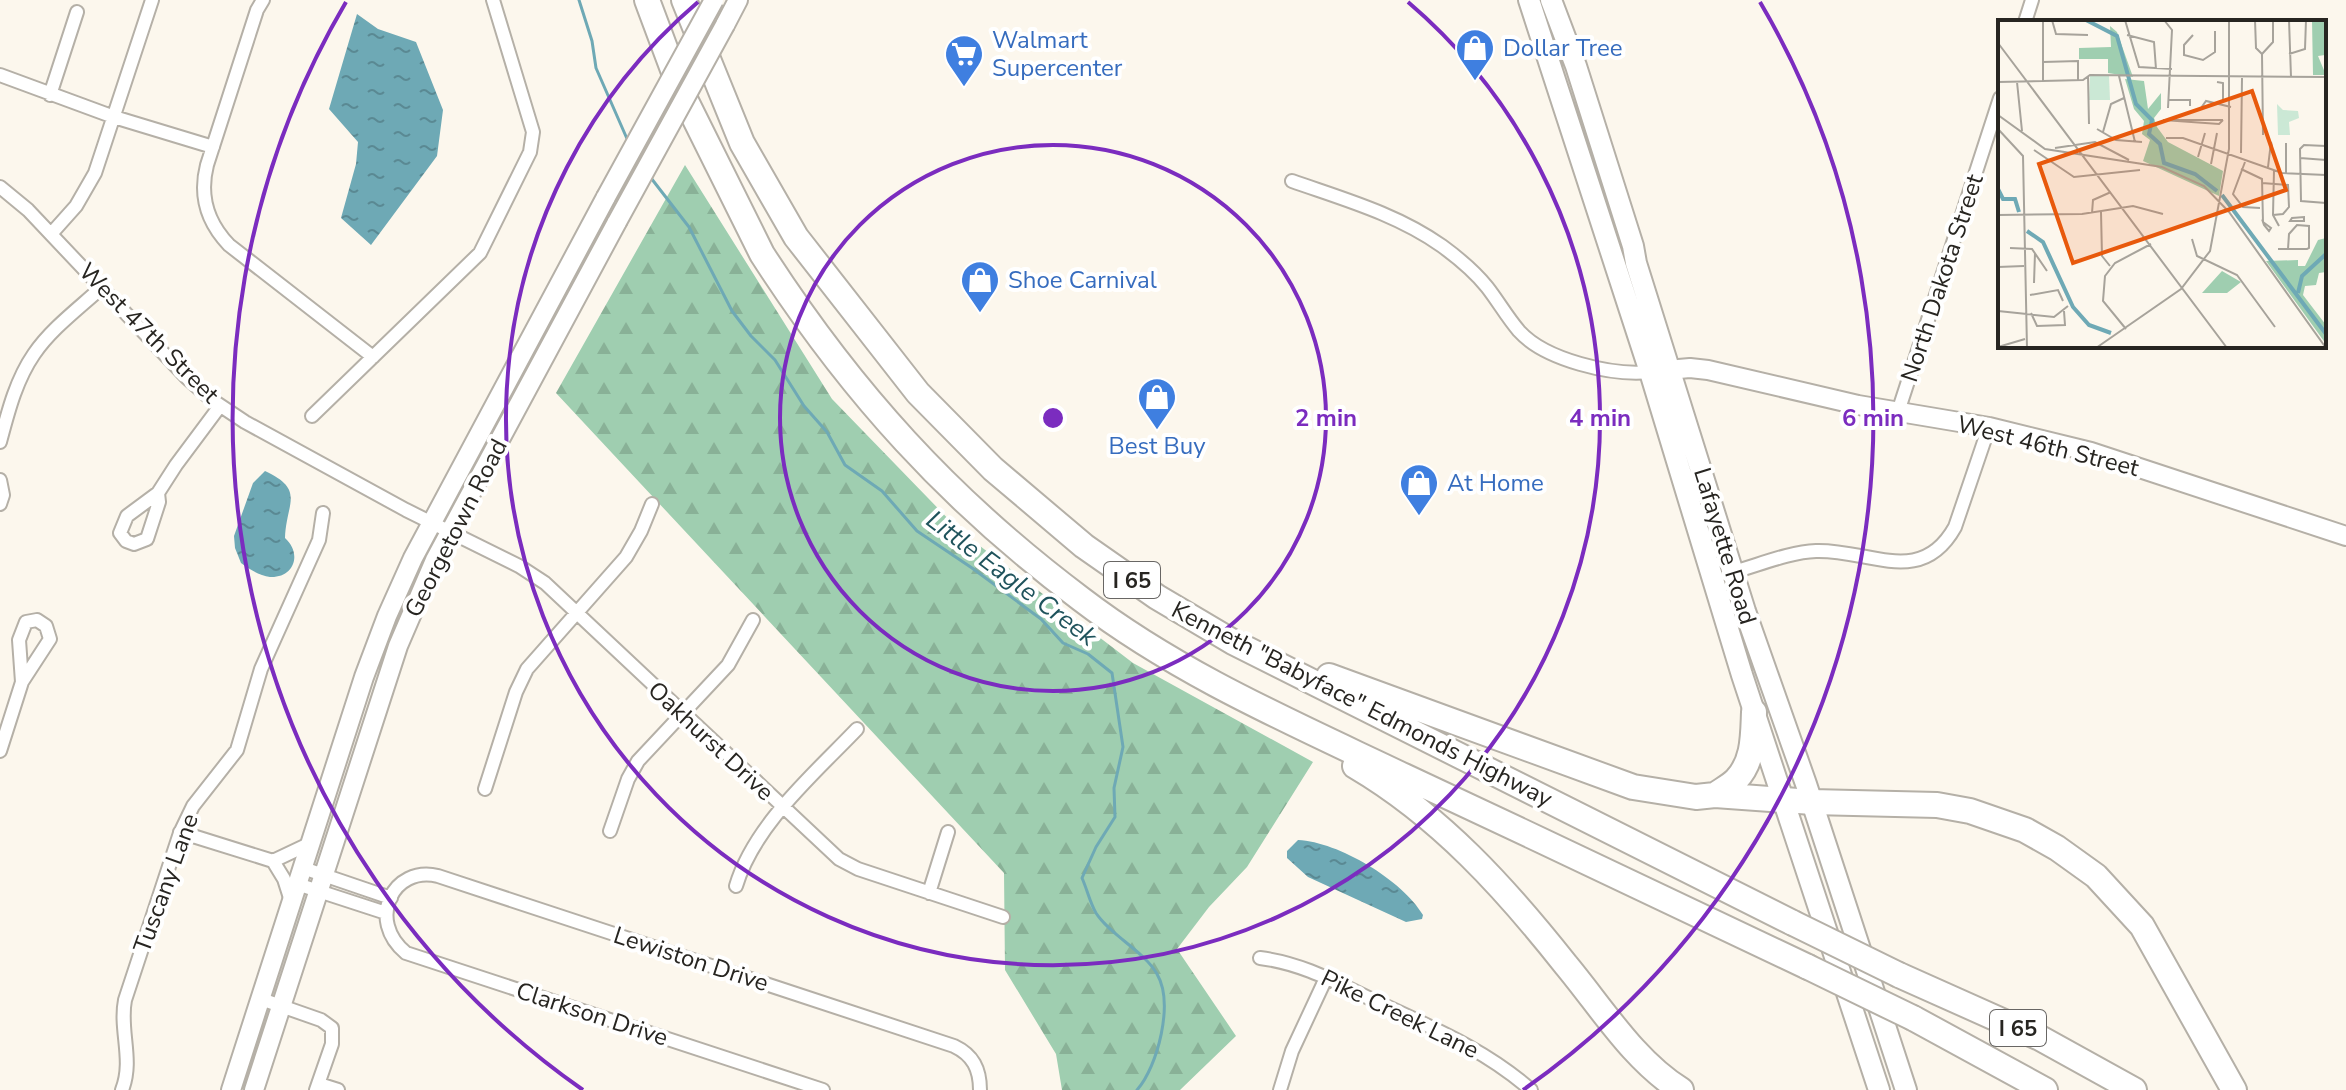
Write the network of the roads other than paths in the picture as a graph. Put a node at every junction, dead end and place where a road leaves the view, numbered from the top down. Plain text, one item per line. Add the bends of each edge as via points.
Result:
1 (152, 0) edge
2 (263, 0) edge
3 (493, 0) edge
4 (647, 0) edge
5 (684, 0) edge
6 (714, 0) edge
7 (738, 0) edge
8 (1529, 0) edge
9 (1551, 0) edge
10 (2032, 0) edge
11 (77, 12) dead end
12 (2026, 20) edge
13 (0, 75) edge
14 (50, 95) junction
15 (1998, 104) edge
16 (114, 117) junction
17 (213, 147) junction
18 (1292, 181) dead end
19 (0, 187) edge
20 (51, 234) junction
21 (101, 288) junction
22 (373, 357) junction
23 (1671, 370) junction
24 (1650, 372) junction
25 (220, 406) junction
26 (1898, 412) junction
27 (312, 416) dead end
28 (1989, 427) junction
29 (0, 442) edge
30 (0, 480) edge
31 (158, 493) dead end
32 (0, 504) edge
33 (652, 504) dead end
34 (323, 513) dead end
35 (441, 527) junction
36 (2346, 536) edge
37 (1097, 555) junction
38 (1733, 572) junction
39 (577, 614) junction
40 (753, 620) dead end
41 (22, 682) dead end
42 (1225, 690) junction
43 (1754, 712) junction
44 (683, 714) junction
45 (857, 729) dead end
46 (0, 751) edge
47 (485, 789) dead end
48 (1715, 795) junction
49 (1784, 800) junction
50 (1812, 802) junction
51 (783, 809) junction
52 (610, 831) dead end
53 (180, 832) junction
54 (948, 832) dead end
55 (311, 843) junction
56 (273, 861) junction
57 (320, 883) junction
58 (297, 884) junction
59 (736, 886) dead end
60 (929, 893) junction
61 (388, 906) junction
62 (1003, 917) dead end
63 (1260, 958) dead end
64 (1326, 978) junction
65 (261, 999) junction
66 (281, 1006) junction
67 (318, 1087) edge
68 (122, 1090) edge
69 (231, 1090) edge
70 (254, 1090) edge
71 (338, 1090) edge
72 (823, 1090) edge
73 (980, 1090) edge
74 (1280, 1090) edge
75 (1531, 1090) edge
76 (1681, 1090) edge
77 (1879, 1090) edge
78 (1906, 1090) edge
79 (2045, 1090) edge
80 (2134, 1090) edge
81 (2234, 1090) edge

1 - 16 street
2 - 17 street
3 - 22 street via 533,132 531,149 483,249
4 - 42 highway, Kenneth "Babyface" Edmonds Highway / I 65 via 681,91 762,254 862,394 941,480 1026,557 1118,625
5 - 37 highway, Kenneth "Babyface" Edmonds Highway / I 65 via 742,143 796,237 940,415 1026,498
6 - 35 main road, Georgetown Road, bridge via 606,197
7 - 35 main road, Georgetown Road, bridge
8 - 24 main road, Lafayette Road
9 - 23 main road, Lafayette Road
10 - 12 street
11 - 14 street
13 - 14 street
14 - 16 street
15 - 26 street, North Dakota Street
16 - 17 street
16 - 20 street via 88,187
17 - 22 street via 204,192 218,233
18 - 24 street via 1405,222 1444,247 1484,284 1519,331 1546,350 1601,369
19 - 20 street, West 47th Street
20 - 21 street, West 47th Street
21 - 25 street, West 47th Street
21 - 29 street via 34,353
22 - 27 street
23 - 24 main road, West 46th Street
23 - 26 main road, West 46th Street via 1708,370
23 - 38 main road, Lafayette Road
24 - 43 main road, Lafayette Road
25 - 31 street
25 - 35 street, West 47th Street
26 - 28 main road, West 46th Street
28 - 36 main road, West 46th Street via 2091,452
28 - 38 street via 1955,527 1932,554 1895,562 1812,551
30 - 32 street
33 - 39 street via 632,549
34 - 53 street, Tuscany Lane via 317,547 261,669 237,750 193,806
35 - 39 street, Oakhurst Drive via 533,575
35 - 55 main road, Georgetown Road via 404,575 382,628
35 - 57 main road, Georgetown Road
37 - 48 highway via 1207,619 1341,681 1633,787
37 - 80 highway, Kenneth "Babyface" Edmonds Highway / I 65, bridge via 1233,642 1793,923 2040,1038
38 - 50 main road, Lafayette Road
39 - 44 street, Oakhurst Drive
39 - 47 street via 522,678
40 - 44 street via 731,661
41 - 46 street
42 - 76 highway via 1358,768 1443,830 1525,912 1633,1048
42 - 79 highway, Kenneth "Babyface" Edmonds Highway / I 65, bridge via 1913,1018
43 - 48 highway via 1749,759 1736,780
43 - 49 main road, Lafayette Road
44 - 51 street, Oakhurst Drive
44 - 52 street via 638,761
45 - 51 street
48 - 49 highway
49 - 50 highway
49 - 77 main road, Lafayette Road
50 - 78 main road, Lafayette Road
50 - 81 highway via 1947,806 2010,824 2057,848 2096,876 2142,926
51 - 59 street via 754,844
51 - 60 street, Oakhurst Drive via 850,866
53 - 56 street
53 - 68 street, Tuscany Lane via 125,1000 128,1065
54 - 60 street
55 - 56 street
55 - 58 main road, Georgetown Road
56 - 58 street via 284,879
57 - 58 street
57 - 61 street
57 - 66 main road, Georgetown Road
58 - 65 main road, Georgetown Road
60 - 62 street, Oakhurst Drive
61 - 72 street, Clarkson Drive via 389,932 406,953
61 - 73 street, Lewiston Drive via 399,887 414,877 438,876 954,1046 975,1064
63 - 64 street, Pike Creek Lane via 1296,964
64 - 74 street
64 - 75 street, Pike Creek Lane via 1474,1049
65 - 66 street
65 - 69 main road, Georgetown Road
66 - 67 street via 332,1028
66 - 70 main road, Georgetown Road
67 - 71 street

